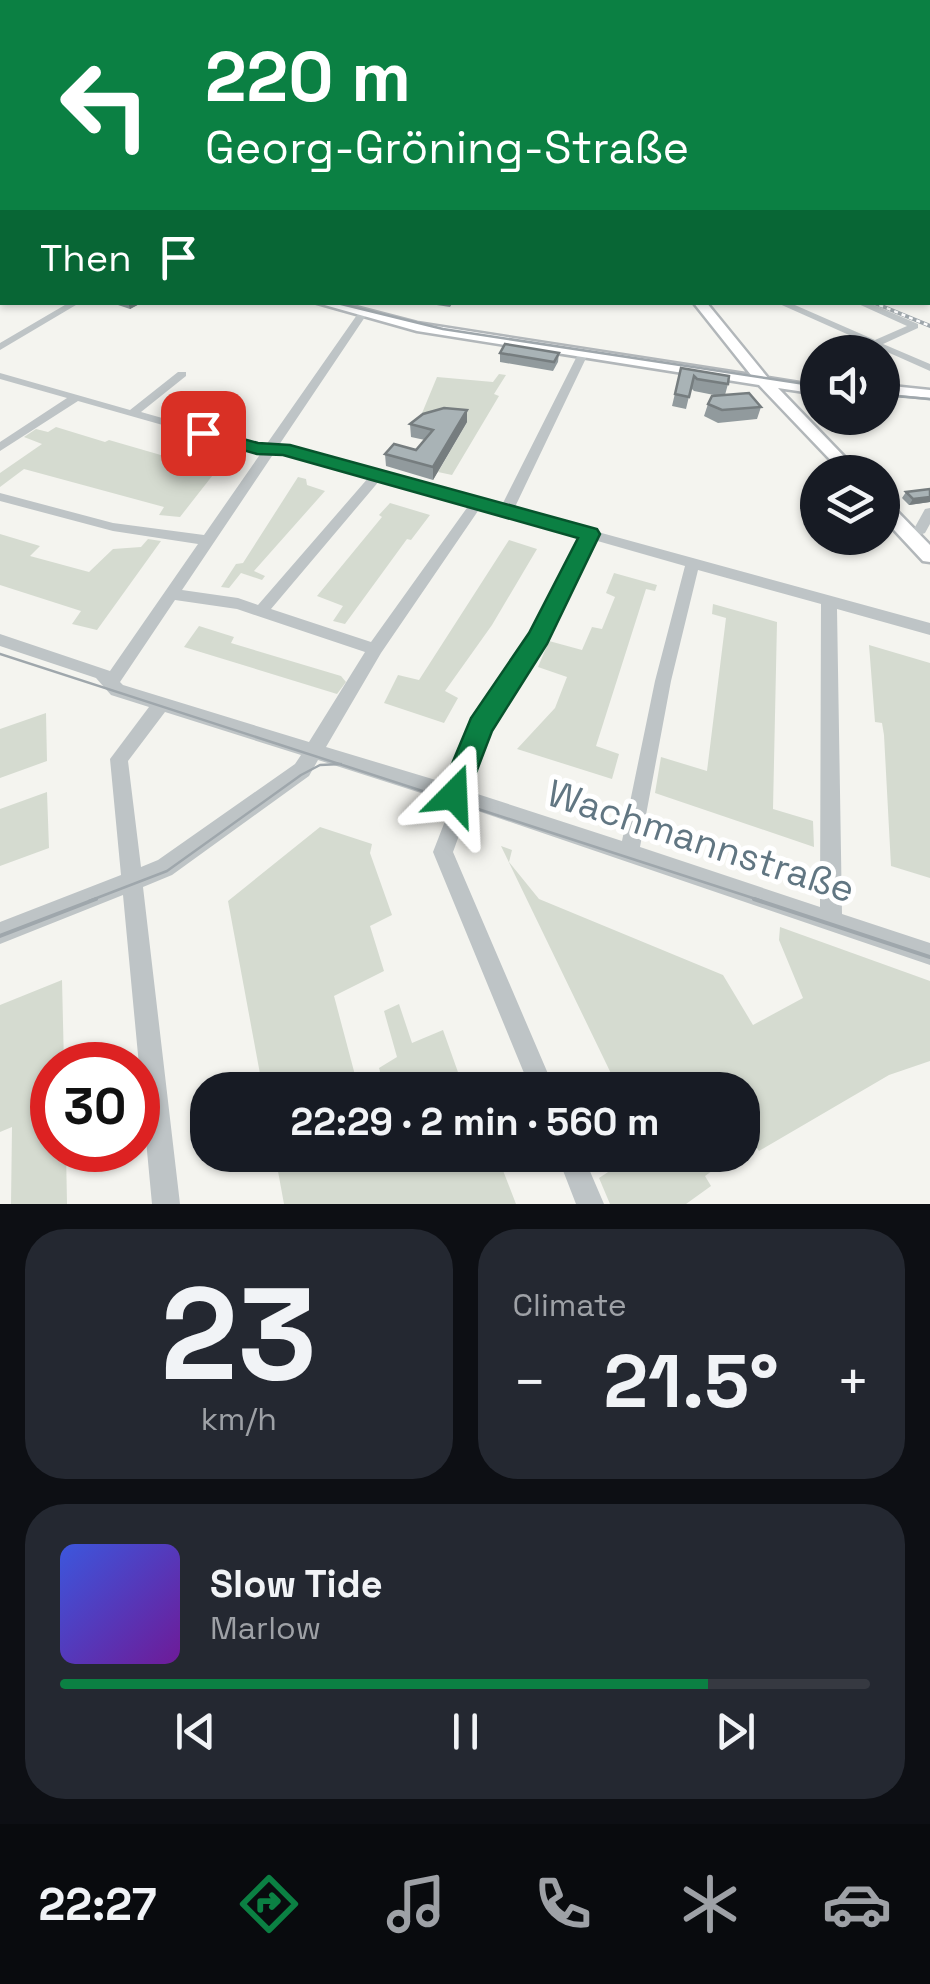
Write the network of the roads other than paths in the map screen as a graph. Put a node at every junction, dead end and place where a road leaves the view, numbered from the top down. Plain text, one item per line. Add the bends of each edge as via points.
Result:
1 (73, 305) edge
2 (702, 305) edge
3 (786, 305) edge
4 (865, 305) edge
5 (363, 306) edge
6 (0, 329) edge
7 (23, 334) junction
8 (854, 335) edge
9 (895, 335) edge
10 (0, 347) edge
11 (583, 354) junction
12 (900, 355) edge
13 (930, 368) edge
14 (182, 374) dead end
15 (0, 376) edge
16 (767, 380) junction
17 (800, 381) edge
18 (800, 386) edge
19 (900, 392) edge
20 (77, 397) junction
21 (900, 397) edge
22 (930, 398) edge
23 (133, 413) junction
24 (0, 448) edge
25 (270, 448) junction
26 (836, 455) edge
27 (377, 475) junction
28 (0, 496) edge
29 (477, 503) junction
30 (506, 510) junction
31 (930, 512) edge
32 (900, 525) edge
33 (590, 534) junction
34 (909, 534) junction
35 (206, 540) junction
36 (930, 556) edge
37 (693, 563) junction
38 (171, 594) junction
39 (829, 601) junction
40 (261, 611) junction
41 (930, 629) edge
42 (0, 640) edge
43 (375, 649) junction
44 (110, 682) junction
45 (161, 705) junction
46 (315, 750) junction
47 (458, 796) junction
48 (629, 854) junction
49 (133, 882) junction
50 (832, 921) junction
51 (0, 933) edge
52 (930, 954) edge
53 (535, 1072) edge
54 (577, 1172) edge
55 (166, 1204) edge
56 (590, 1204) edge

1 - 7 street
2 - 16 main road
3 - 8 street
4 - 9 street via 915,326
5 - 11 main road
5 - 16 main road
5 - 25 street
6 - 7 street
7 - 10 street
11 - 16 main road
11 - 30 street
12 - 13 street
14 - 23 street
15 - 20 street
16 - 17 main road
16 - 18 main road
16 - 26 main road
19 - 22 main road
20 - 23 street
20 - 24 street
21 - 22 main road
23 - 25 street
25 - 27 street
25 - 35 street
27 - 29 street
27 - 40 street
28 - 35 street via 113,527
29 - 30 street
29 - 43 street
30 - 33 street
31 - 34 street via 920,530
32 - 34 main road
33 - 37 street
33 - 47 street via 538,638 480,726
34 - 36 main road
35 - 38 street
37 - 39 street
37 - 48 street
38 - 40 street
38 - 44 street
39 - 41 street
39 - 50 street
40 - 43 street
42 - 44 street, Wachmannstraße via 102,673
43 - 46 street
44 - 45 street, Wachmannstraße
45 - 46 street, Wachmannstraße
45 - 49 street via 119,759
46 - 47 street, Wachmannstraße
46 - 49 street via 302,770 202,845
47 - 48 street, Wachmannstraße
47 - 53 street via 443,852
48 - 50 street, Wachmannstraße
49 - 51 street
49 - 55 street
50 - 52 street, Wachmannstraße
54 - 56 street

